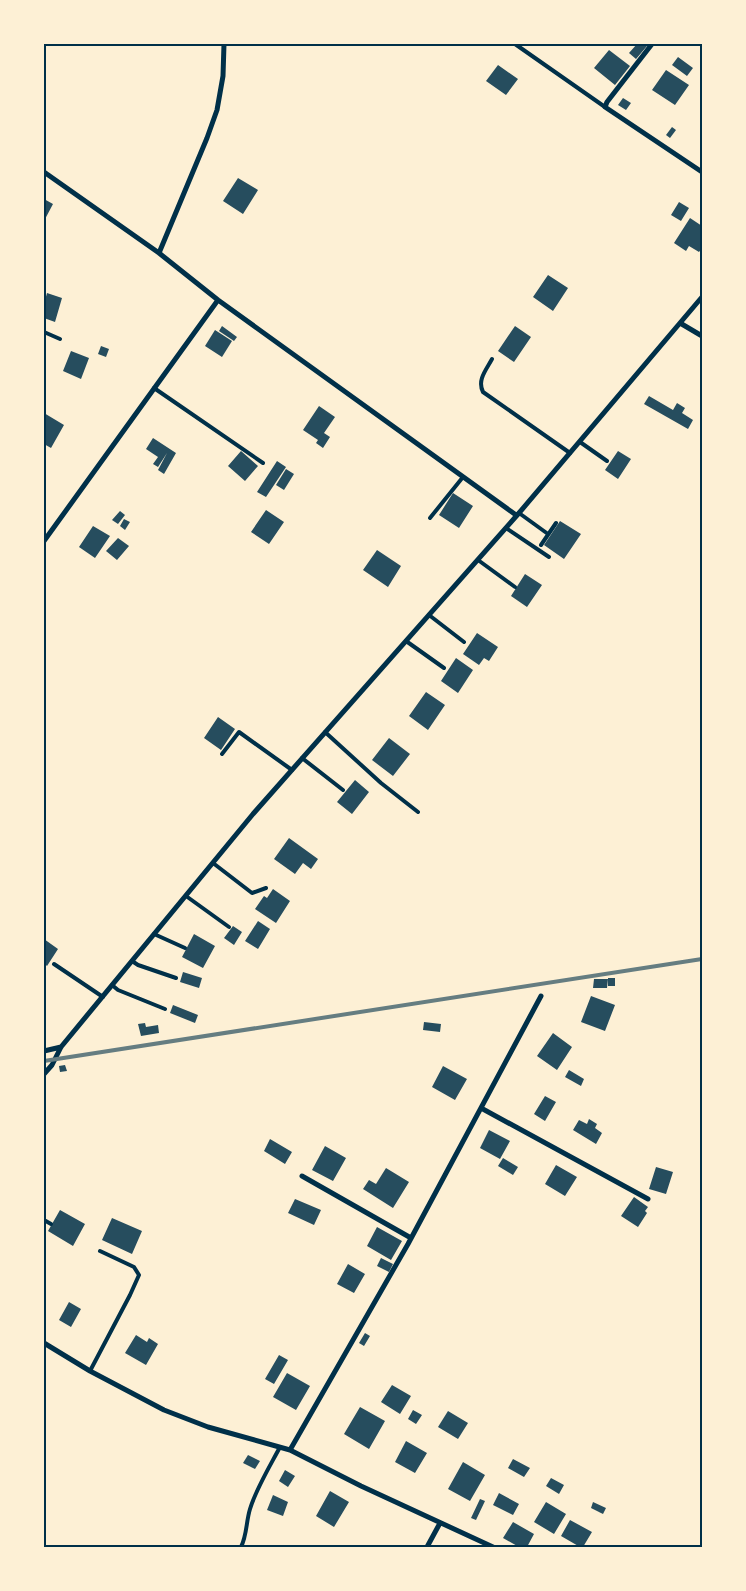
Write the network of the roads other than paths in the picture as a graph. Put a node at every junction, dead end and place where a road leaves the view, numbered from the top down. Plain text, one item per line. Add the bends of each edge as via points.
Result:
1 (224, 44) edge
2 (515, 44) edge
3 (652, 44) edge
4 (605, 106) junction
5 (44, 172) edge
6 (702, 172) edge
7 (159, 253) junction
8 (702, 297) edge
9 (218, 300) junction
10 (680, 323) junction
11 (44, 332) edge
12 (702, 336) edge
13 (60, 339) dead end
14 (492, 359) dead end
15 (154, 388) junction
16 (580, 442) junction
17 (570, 453) junction
18 (607, 461) dead end
19 (263, 463) dead end
20 (463, 477) junction
21 (518, 514) junction
22 (430, 518) dead end
23 (556, 523) dead end
24 (506, 528) junction
25 (548, 534) junction
26 (44, 541) edge
27 (541, 545) dead end
28 (549, 557) dead end
29 (478, 560) junction
30 (515, 587) dead end
31 (429, 615) junction
32 (406, 641) junction
33 (464, 642) dead end
34 (444, 668) dead end
35 (325, 732) junction
36 (222, 754) dead end
37 (302, 758) junction
38 (292, 770) junction
39 (343, 790) dead end
40 (418, 812) dead end
41 (213, 863) junction
42 (266, 888) dead end
43 (186, 896) junction
44 (229, 927) dead end
45 (154, 934) junction
46 (185, 948) dead end
47 (132, 960) junction
48 (54, 964) dead end
49 (176, 978) dead end
50 (112, 985) junction
51 (541, 996) dead end
52 (103, 997) junction
53 (165, 1009) dead end
54 (61, 1047) junction
55 (44, 1051) edge
56 (44, 1074) edge
57 (481, 1108) junction
58 (302, 1176) dead end
59 (648, 1198) dead end
60 (44, 1220) edge
61 (51, 1224) dead end
62 (411, 1238) junction
63 (100, 1251) dead end
64 (44, 1344) edge
65 (90, 1372) junction
66 (280, 1447) junction
67 (290, 1450) junction
68 (440, 1523) junction
69 (241, 1547) edge
70 (427, 1547) edge
71 (493, 1547) edge

1 - 7 street via 224,76 217,110
2 - 4 lane
3 - 4 street
4 - 6 street
5 - 7 street
7 - 9 street
8 - 10 street
9 - 15 street
9 - 20 street
10 - 12 street
10 - 16 street
11 - 13 lane
14 - 17 lane via 481,379 483,392
15 - 19 lane
15 - 26 street
16 - 17 street
16 - 18 lane
17 - 21 street
20 - 21 street
20 - 22 lane
21 - 24 street
21 - 25 lane
23 - 25 lane
24 - 28 lane
24 - 29 street
25 - 27 lane
29 - 30 lane
29 - 31 street
31 - 32 street
31 - 33 lane
32 - 34 lane
32 - 35 street
35 - 37 street
35 - 40 lane
36 - 38 lane via 239,732
37 - 38 street
37 - 39 lane
38 - 41 street
41 - 42 lane via 252,893
41 - 43 street
43 - 44 lane
43 - 45 street
45 - 46 lane
45 - 47 street
47 - 49 lane
47 - 50 street
48 - 52 lane
50 - 52 street
50 - 53 lane
51 - 57 street
52 - 54 street
54 - 55 street
54 - 56 street
57 - 59 street
57 - 62 street
58 - 62 street
60 - 61 lane
62 - 67 street
63 - 65 lane via 134,1267 140,1275
64 - 65 street
65 - 66 street via 164,1410 208,1427
66 - 67 street
66 - 69 lane via 250,1507
67 - 68 street
68 - 70 street
68 - 71 street

